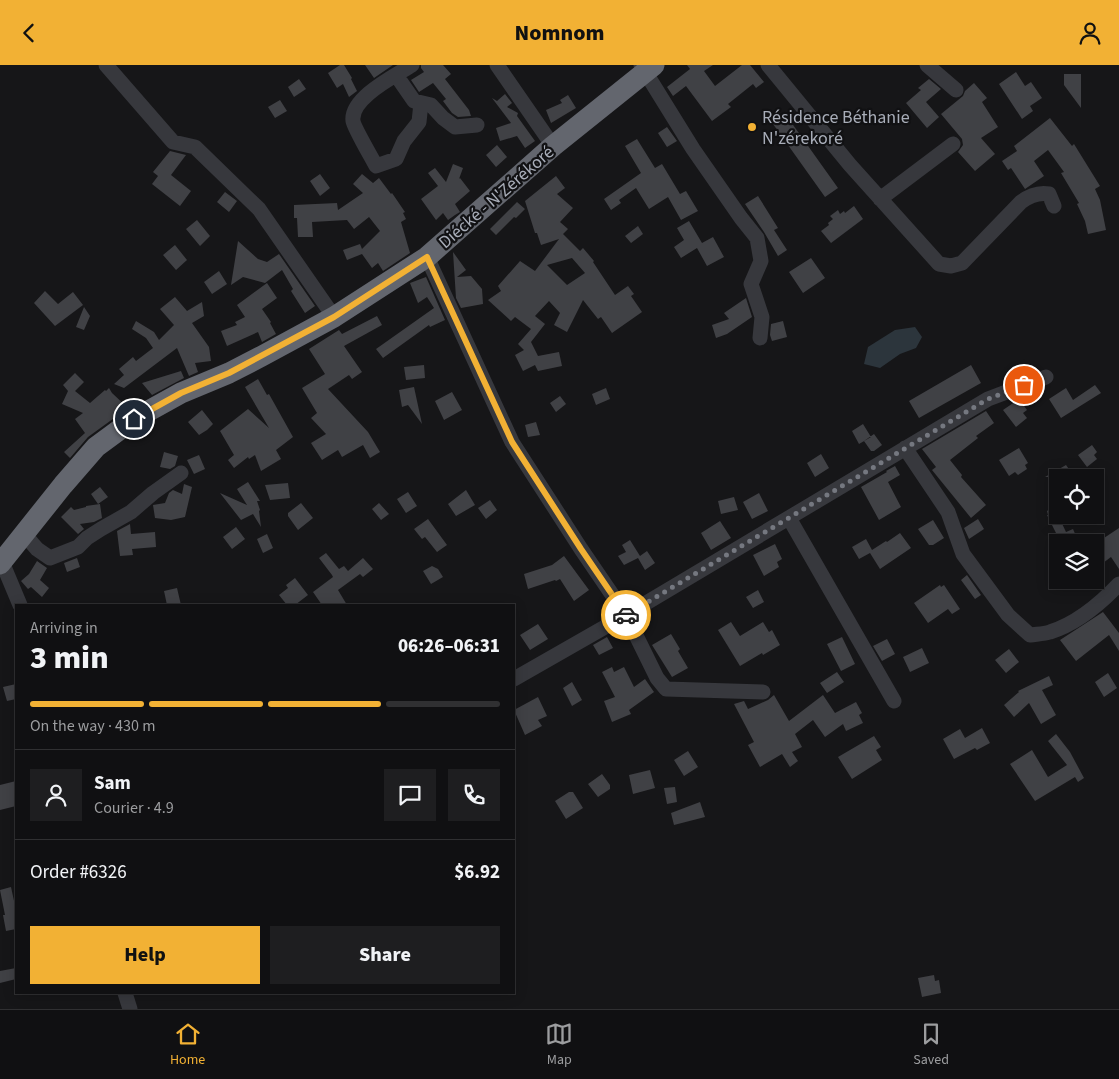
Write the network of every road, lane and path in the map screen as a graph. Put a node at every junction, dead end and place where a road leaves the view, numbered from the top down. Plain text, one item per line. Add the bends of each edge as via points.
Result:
1 (106, 65) edge
2 (412, 65) edge
3 (497, 65) edge
4 (768, 65) edge
5 (927, 65) edge
6 (646, 67) edge
7 (396, 75) junction
8 (956, 90) dead end
9 (421, 103) junction
10 (477, 125) dead end
11 (953, 144) dead end
12 (553, 146) junction
13 (880, 199) junction
14 (1054, 205) dead end
15 (427, 257) junction
16 (334, 317) junction
17 (760, 338) dead end
18 (1046, 377) dead end
19 (904, 449) junction
20 (181, 473) dead end
21 (789, 518) junction
22 (25, 535) junction
23 (1, 563) edge
24 (1119, 584) edge
25 (20, 604) edge
26 (626, 615) junction
27 (515, 678) edge
28 (763, 693) dead end
29 (894, 701) dead end
30 (125, 994) edge
31 (130, 1009) edge

1 - 16 street via 173,142 195,147 259,209
2 - 7 street
3 - 12 street
4 - 13 street
5 - 8 street
6 - 12 highway, Diécké - N'Zérékoré
6 - 17 street via 693,149 757,238 761,261 751,283 762,317
7 - 9 street via 414,101
7 - 9 street via 357,105 354,121 376,166 396,159 404,141 419,122
9 - 10 street via 431,105 455,127
11 - 13 street
12 - 15 highway, Diécké - N'Zérékoré
13 - 14 street via 931,258 938,264 951,266 962,263 1029,197 1049,194
15 - 16 highway, Diécké - N'Zérékoré
15 - 26 street via 512,442
16 - 22 highway, Diécké - N'Zérékoré via 134,419 96,447
18 - 19 street via 988,399
19 - 21 street
19 - 24 street via 948,512 963,554 1008,615 1030,635 1074,621
20 - 22 street via 131,512 62,554 50,558
21 - 26 street
21 - 29 street
22 - 23 highway, Diécké - N'Zérékoré
23 - 25 street
26 - 27 street
26 - 28 street via 657,678 666,689
30 - 31 street

